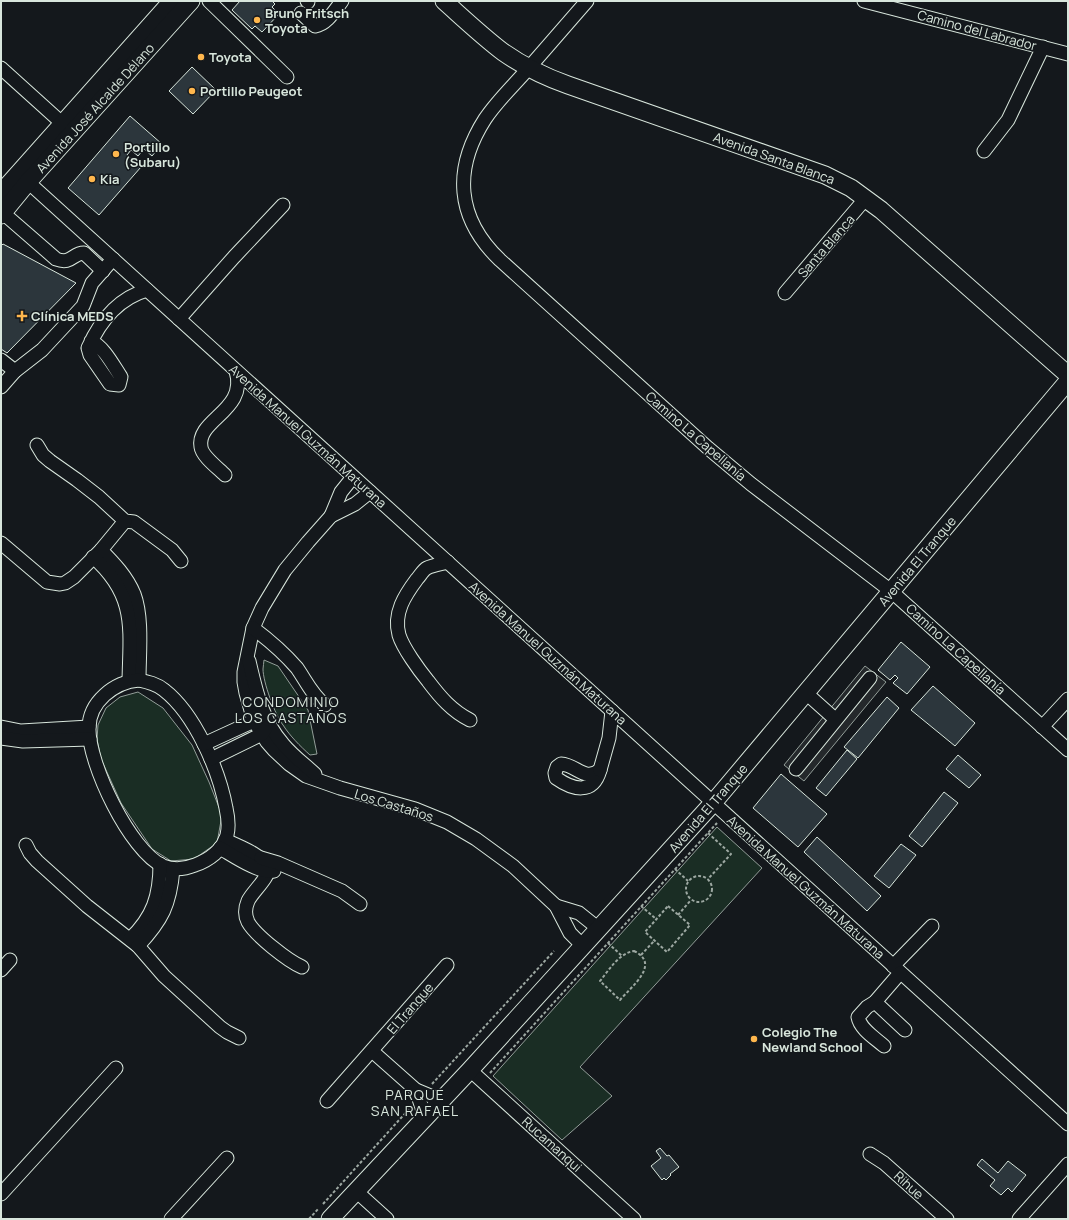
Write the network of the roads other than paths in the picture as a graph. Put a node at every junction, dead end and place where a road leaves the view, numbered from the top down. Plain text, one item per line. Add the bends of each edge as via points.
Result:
1 (172, 1) edge
2 (191, 1) edge
3 (209, 1) edge
4 (342, 1) edge
5 (444, 1) edge
6 (587, 1) edge
7 (864, 1) edge
8 (301, 14) dead end
9 (1043, 47) junction
10 (1068, 54) edge
11 (1, 68) edge
12 (529, 68) junction
13 (287, 77) dead end
14 (63, 124) junction
15 (984, 151) dead end
16 (28, 182) junction
17 (1, 193) edge
18 (866, 198) junction
19 (283, 204) dead end
20 (2, 214) edge
21 (114, 259) junction
22 (103, 271) junction
23 (128, 272) junction
24 (147, 290) junction
25 (785, 293) dead end
26 (122, 301) junction
27 (179, 319) junction
28 (91, 341) dead end
29 (1, 360) edge
30 (15, 371) junction
31 (236, 371) junction
32 (1068, 374) edge
33 (1068, 381) edge
34 (1, 386) edge
35 (264, 396) junction
36 (233, 400) junction
37 (37, 445) dead end
38 (225, 475) dead end
39 (353, 477) junction
40 (370, 492) junction
41 (331, 516) junction
42 (126, 521) junction
43 (1, 543) edge
44 (429, 545) junction
45 (97, 553) junction
46 (181, 562) dead end
47 (448, 562) junction
48 (426, 568) junction
49 (891, 591) junction
50 (253, 628) junction
51 (248, 655) junction
52 (870, 678) dead end
53 (134, 681) junction
54 (806, 693) junction
55 (1068, 699) edge
56 (325, 705) dead end
57 (612, 711) junction
58 (835, 719) junction
59 (254, 720) junction
60 (470, 720) dead end
61 (629, 726) junction
62 (1, 727) edge
63 (1042, 727) junction
64 (265, 729) junction
65 (89, 733) junction
66 (1, 738) edge
67 (608, 738) junction
68 (204, 744) junction
69 (1068, 750) edge
70 (211, 759) junction
71 (796, 769) dead end
72 (600, 770) dead end
73 (713, 803) junction
74 (223, 844) junction
75 (26, 845) dead end
76 (256, 862) junction
77 (160, 864) junction
78 (173, 869) junction
79 (289, 869) junction
80 (268, 871) junction
81 (255, 889) junction
82 (360, 904) dead end
83 (556, 906) junction
84 (932, 926) dead end
85 (599, 929) junction
86 (134, 943) junction
87 (583, 946) junction
88 (10, 960) dead end
89 (447, 965) dead end
90 (302, 967) dead end
91 (897, 969) junction
92 (1, 970) edge
93 (875, 1002) junction
94 (905, 1030) dead end
95 (239, 1038) dead end
96 (884, 1046) dead end
97 (372, 1051) junction
98 (116, 1068) dead end
99 (470, 1070) junction
100 (416, 1090) junction
101 (440, 1100) junction
102 (327, 1101) dead end
103 (425, 1117) junction
104 (1068, 1124) edge
105 (870, 1154) dead end
106 (227, 1158) dead end
107 (1068, 1164) edge
108 (356, 1191) junction
109 (1, 1194) edge
110 (171, 1219) edge
111 (330, 1219) edge
112 (387, 1219) edge
113 (634, 1219) edge
114 (947, 1219) edge
115 (1019, 1219) edge

1 - 14 main road, Avenida José Alcalde Délano
2 - 16 main road, Avenida José Alcalde Délano
3 - 13 street
4 - 8 street via 320,25 315,26
5 - 12 main road, Avenida Santa Blanca via 502,52
6 - 12 street
7 - 9 street, Camino del Labrador
9 - 10 street, Camino del Labrador
9 - 15 street, Camino del Labrador via 1008,120
11 - 14 street
12 - 18 main road, Avenida Santa Blanca via 568,85 825,175
12 - 49 street, Camino La Capellanía via 485,120 473,141 467,159 465,201 471,222 481,240 505,265 708,448
14 - 17 main road, Avenida José Alcalde Délano
16 - 20 main road, Avenida José Alcalde Délano
16 - 21 street, Avenida Manuel Guzmán Maturana
18 - 25 street, Santa Blanca
18 - 32 main road, Avenida Santa Blanca
19 - 27 street
20 - 22 street via 56,259 69,260 84,253
21 - 22 street
21 - 23 street, Avenida Manuel Guzmán Maturana
22 - 30 street via 92,283 83,306 42,350
23 - 24 street, Avenida Manuel Guzmán Maturana
23 - 26 street via 127,288
24 - 26 street
24 - 27 street, Avenida Manuel Guzmán Maturana
26 - 28 street
27 - 31 street, Avenida Manuel Guzmán Maturana
29 - 30 street
30 - 34 street
31 - 35 street, Avenida Manuel Guzmán Maturana
31 - 36 street via 238,384
33 - 49 main road, Avenida El Tranque
35 - 36 street via 250,395
35 - 39 street, Avenida Manuel Guzmán Maturana
36 - 38 street via 202,435 200,448
37 - 42 street via 46,458 94,493
39 - 40 street, Avenida Manuel Guzmán Maturana
39 - 41 street, Los Castaños via 341,492
40 - 41 street, Los Castaños via 355,504
40 - 44 street, Avenida Manuel Guzmán Maturana
41 - 50 street, Los Castaños via 285,570
42 - 45 street
42 - 46 street via 136,524 174,553
43 - 45 street via 47,582 55,584 66,583
44 - 47 street, Avenida Manuel Guzmán Maturana
44 - 48 street
45 - 53 street via 122,573 134,596 139,619
47 - 48 street
47 - 57 street, Avenida Manuel Guzmán Maturana
48 - 60 street via 405,595 399,610 399,635 421,672 440,697 458,714
49 - 54 main road, Avenida El Tranque
49 - 63 street, Camino La Capellanía
50 - 51 street, Los Castaños
50 - 56 street via 285,655 304,678 313,694
51 - 59 street, Los Castaños via 244,682
51 - 64 street, Los Castaños
52 - 58 street
53 - 65 street via 118,686 102,698 93,710
53 - 68 street via 147,682 169,694
54 - 58 street
54 - 73 main road, Avenida El Tranque
55 - 63 street
57 - 61 street, Avenida Manuel Guzmán Maturana
57 - 67 street
58 - 71 street
59 - 64 street
59 - 68 street
61 - 67 street
61 - 73 street, Avenida Manuel Guzmán Maturana
62 - 65 street via 21,731
63 - 69 street, Camino La Capellanía
64 - 70 street
64 - 83 street, Los Castaños via 324,782 415,809 457,827 495,852
65 - 66 street via 23,741
65 - 77 street via 98,769 115,809 143,850
67 - 72 street
68 - 70 street
70 - 74 street via 224,797 228,828
73 - 85 main road, Avenida El Tranque
73 - 91 street, Avenida Manuel Guzmán Maturana
74 - 76 street
74 - 78 street via 216,853 203,862
75 - 86 street via 37,861 87,906
76 - 79 street via 272,861
76 - 80 street via 267,865
76 - 81 street
77 - 78 street
77 - 86 street via 159,889 154,905
78 - 86 street via 164,911 156,925
79 - 80 street
79 - 82 street via 342,891
80 - 81 street via 265,879
81 - 90 street via 246,906 248,921 280,953
83 - 85 street, Los Castaños via 579,913
83 - 87 street, Los Castaños via 570,933
84 - 91 street
85 - 87 main road, Avenida El Tranque
86 - 95 street via 164,976 215,1023
87 - 99 main road, Avenida El Tranque
88 - 92 street
89 - 97 street, El Tranque
91 - 93 street
91 - 104 street, Avenida Manuel Guzmán Maturana
93 - 94 street
93 - 96 street via 858,1017 862,1026
97 - 100 street
97 - 102 street, El Tranque
98 - 109 street
99 - 101 main road, Avenida El Tranque
99 - 113 street, Rucamanqui
100 - 101 street
100 - 103 street
101 - 103 main road, Avenida El Tranque
103 - 108 main road, Avenida El Tranque
105 - 114 street, Rihue via 884,1163
106 - 110 street
107 - 115 street
108 - 111 main road, Avenida El Tranque
108 - 112 street

